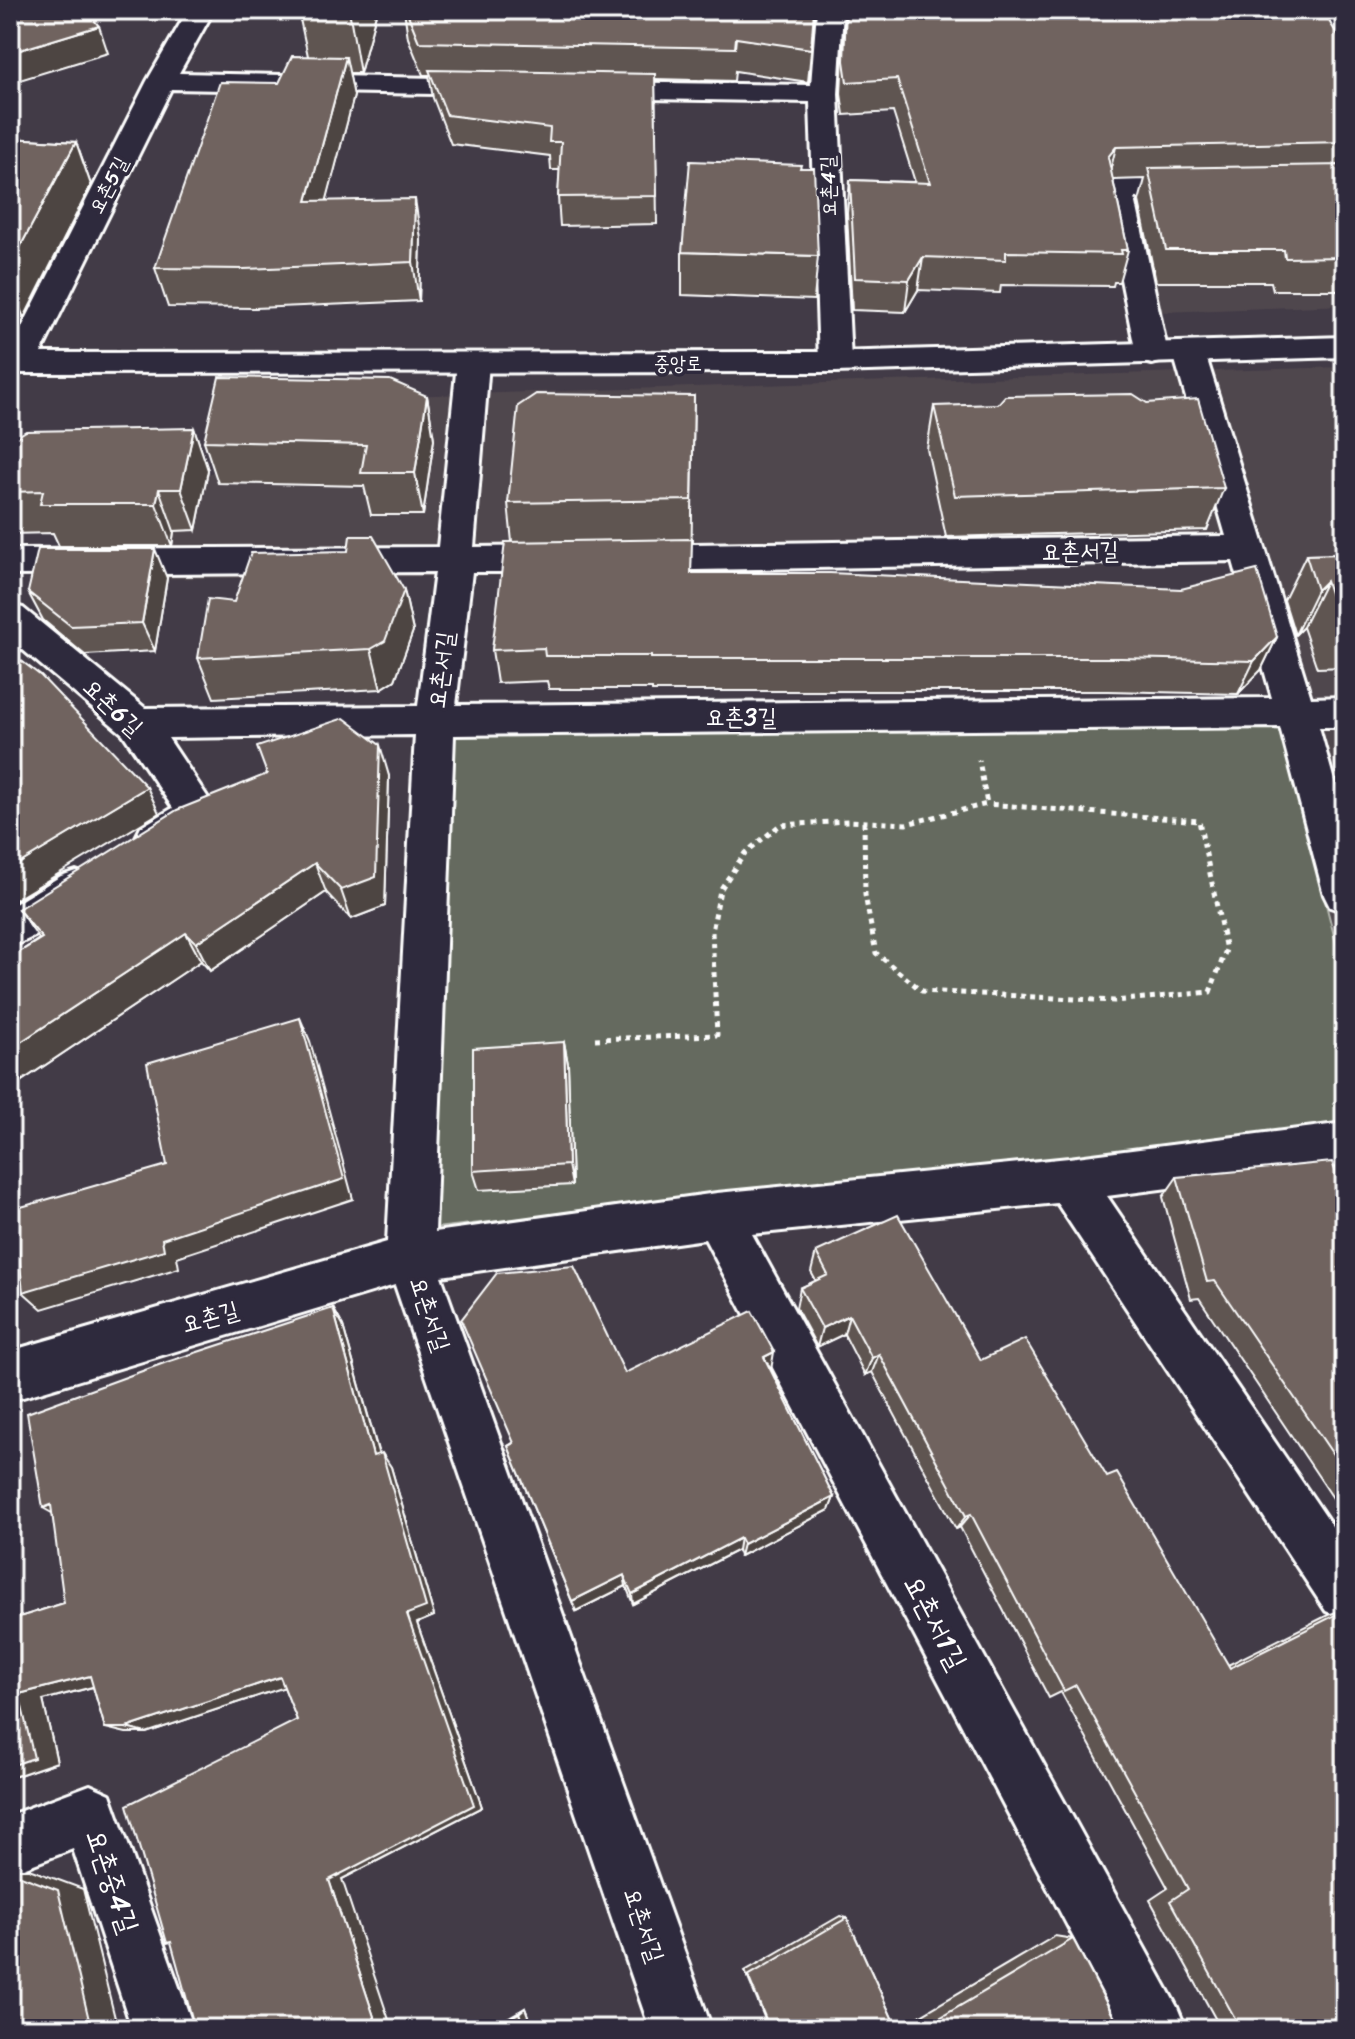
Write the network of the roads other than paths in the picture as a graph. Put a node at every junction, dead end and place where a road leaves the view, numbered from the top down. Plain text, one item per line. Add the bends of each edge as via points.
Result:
1 (201, 10) edge
2 (830, 10) edge
3 (1328, 10) edge
4 (1345, 71) edge
5 (161, 81) junction
6 (508, 88) edge
7 (571, 89) edge
8 (824, 94) junction
9 (1239, 188) edge
10 (1345, 347) edge
11 (1189, 353) junction
12 (1152, 354) junction
13 (835, 362) junction
14 (15, 363) edge
15 (473, 363) junction
16 (1248, 548) junction
17 (455, 561) junction
18 (10, 562) edge
19 (10, 618) edge
20 (1345, 712) edge
21 (1296, 713) junction
22 (435, 720) junction
23 (137, 723) junction
24 (1345, 895) edge
25 (10, 929) edge
26 (1345, 1144) edge
27 (1069, 1180) junction
28 (717, 1215) junction
29 (410, 1258) junction
30 (10, 1376) edge
31 (1345, 1592) edge
32 (10, 1844) edge
33 (163, 2029) edge
34 (681, 2029) edge
35 (1155, 2029) edge

1 - 5 street, 요촌5길
2 - 8 street, 요촌4길
3 - 4 street via 1335,54
5 - 6 street
5 - 14 street, 요촌5길
7 - 8 street
8 - 13 street, 요촌4길
9 - 12 street via 1118,189
10 - 11 street, 중앙로
11 - 12 street, 중앙로
11 - 16 street
12 - 13 street, 중앙로
13 - 15 street, 중앙로
14 - 15 street, 중앙로
15 - 17 street, 요촌서길
16 - 17 street, 요촌서길
16 - 21 street
17 - 18 street, 요촌서길
17 - 22 street, 요촌서길
19 - 23 street, 요촌6길
20 - 21 street, 요촌3길
21 - 22 street, 요촌3길
21 - 24 street
22 - 23 street, 요촌3길
22 - 29 street, 요촌서길
23 - 25 street, 요촌6길 via 198,813
26 - 27 street
27 - 28 street
27 - 31 street
28 - 29 street
28 - 35 street, 요촌서1길
29 - 30 street, 요촌길
29 - 34 street, 요촌서길
32 - 33 street, 요촌중4길 via 90,1814

